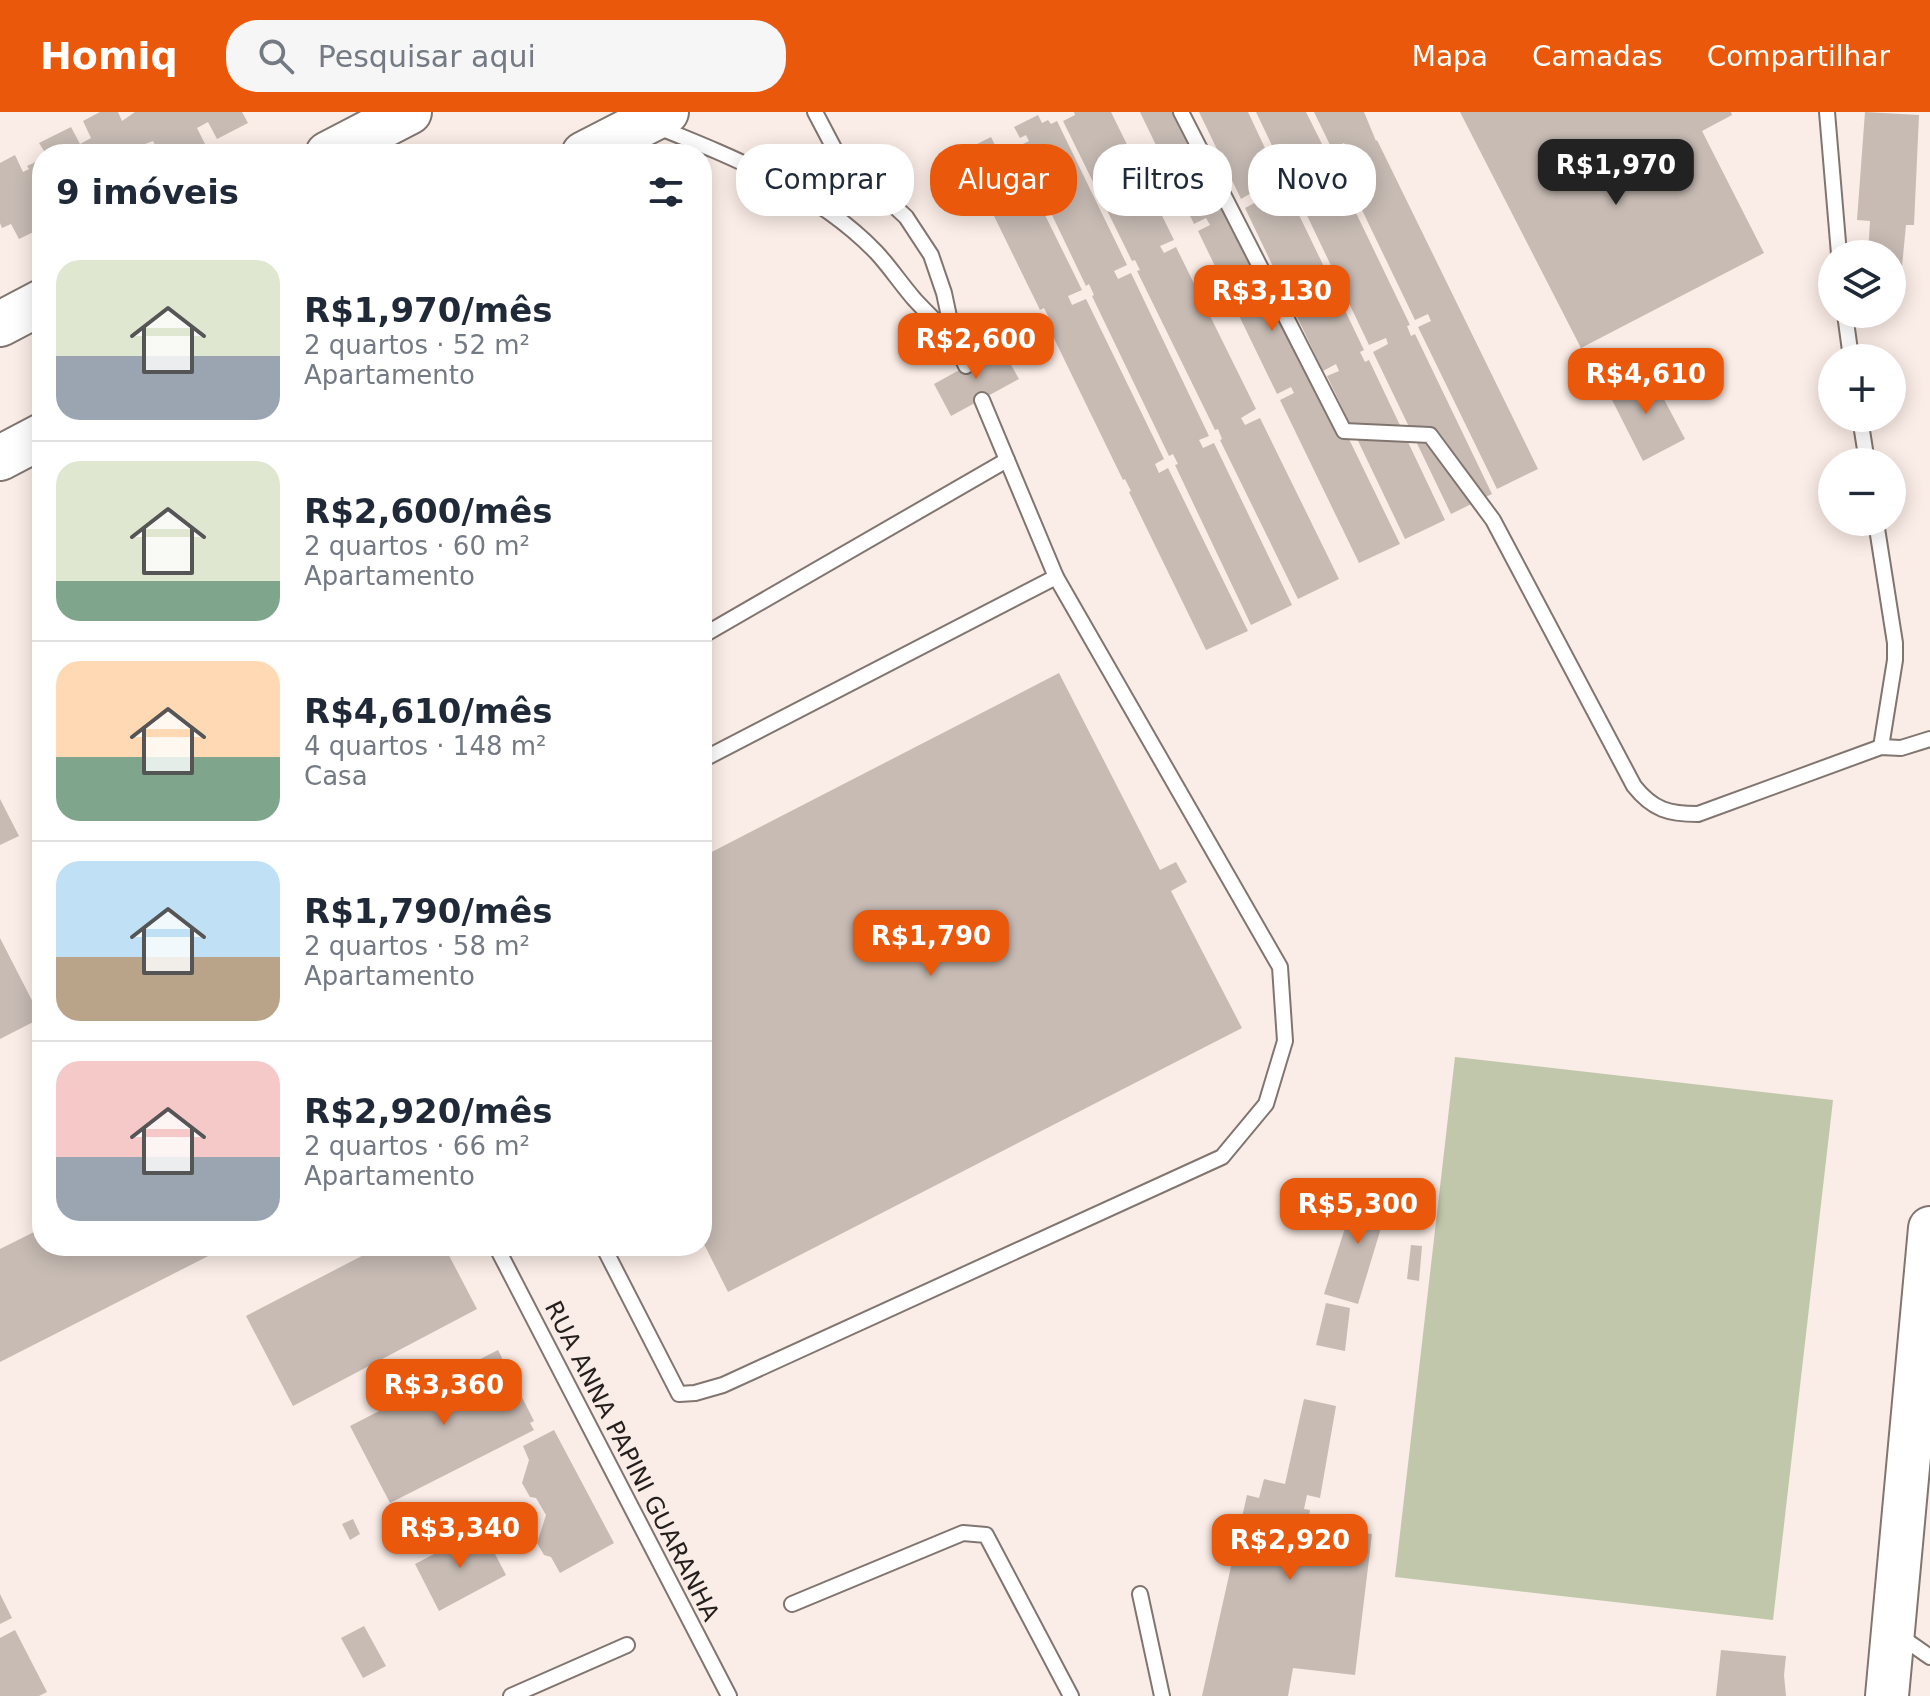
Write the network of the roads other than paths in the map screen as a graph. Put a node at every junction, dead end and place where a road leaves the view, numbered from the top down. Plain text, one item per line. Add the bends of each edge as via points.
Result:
1 (409, 112) edge
2 (815, 112) edge
3 (1181, 112) edge
4 (1827, 112) edge
5 (624, 128) edge
6 (347, 144) edge
7 (691, 144) edge
8 (712, 149) edge
9 (1838, 240) edge
10 (32, 307) edge
11 (0, 324) edge
12 (954, 340) junction
13 (966, 366) dead end
14 (982, 400) dead end
15 (32, 441) edge
16 (0, 458) edge
17 (1007, 460) junction
18 (1878, 536) edge
19 (1056, 577) junction
20 (712, 630) edge
21 (1930, 739) edge
22 (1881, 747) junction
23 (712, 755) edge
24 (1930, 1228) edge
25 (501, 1256) edge
26 (608, 1256) edge
27 (1140, 1594) dead end
28 (792, 1604) dead end
29 (1894, 1631) junction
30 (627, 1645) dead end
31 (1930, 1657) edge
32 (511, 1696) edge
33 (729, 1696) edge
34 (1071, 1696) edge
35 (1162, 1696) edge
36 (1887, 1696) edge

1 - 6 main road
2 - 12 lane via 836,152 906,217 931,255
3 - 22 lane via 1344,431 1430,435 1493,520 1644,799 1659,809 1698,814
4 - 9 lane
5 - 7 lane
8 - 12 lane via 827,210 875,251
10 - 11 main road
12 - 13 lane
14 - 17 lane
15 - 16 main road
17 - 19 lane
17 - 20 lane
18 - 22 lane via 1895,643
19 - 23 lane
19 - 26 lane via 1280,967 1285,1041 1266,1104 1222,1157 723,1385 695,1393 679,1394
21 - 22 lane via 1901,748
24 - 29 main road
25 - 33 lane, RUA ANNA PAPINI GUARANHA
27 - 35 lane
28 - 34 lane via 963,1533 986,1535
29 - 31 lane
29 - 36 main road
30 - 32 lane

